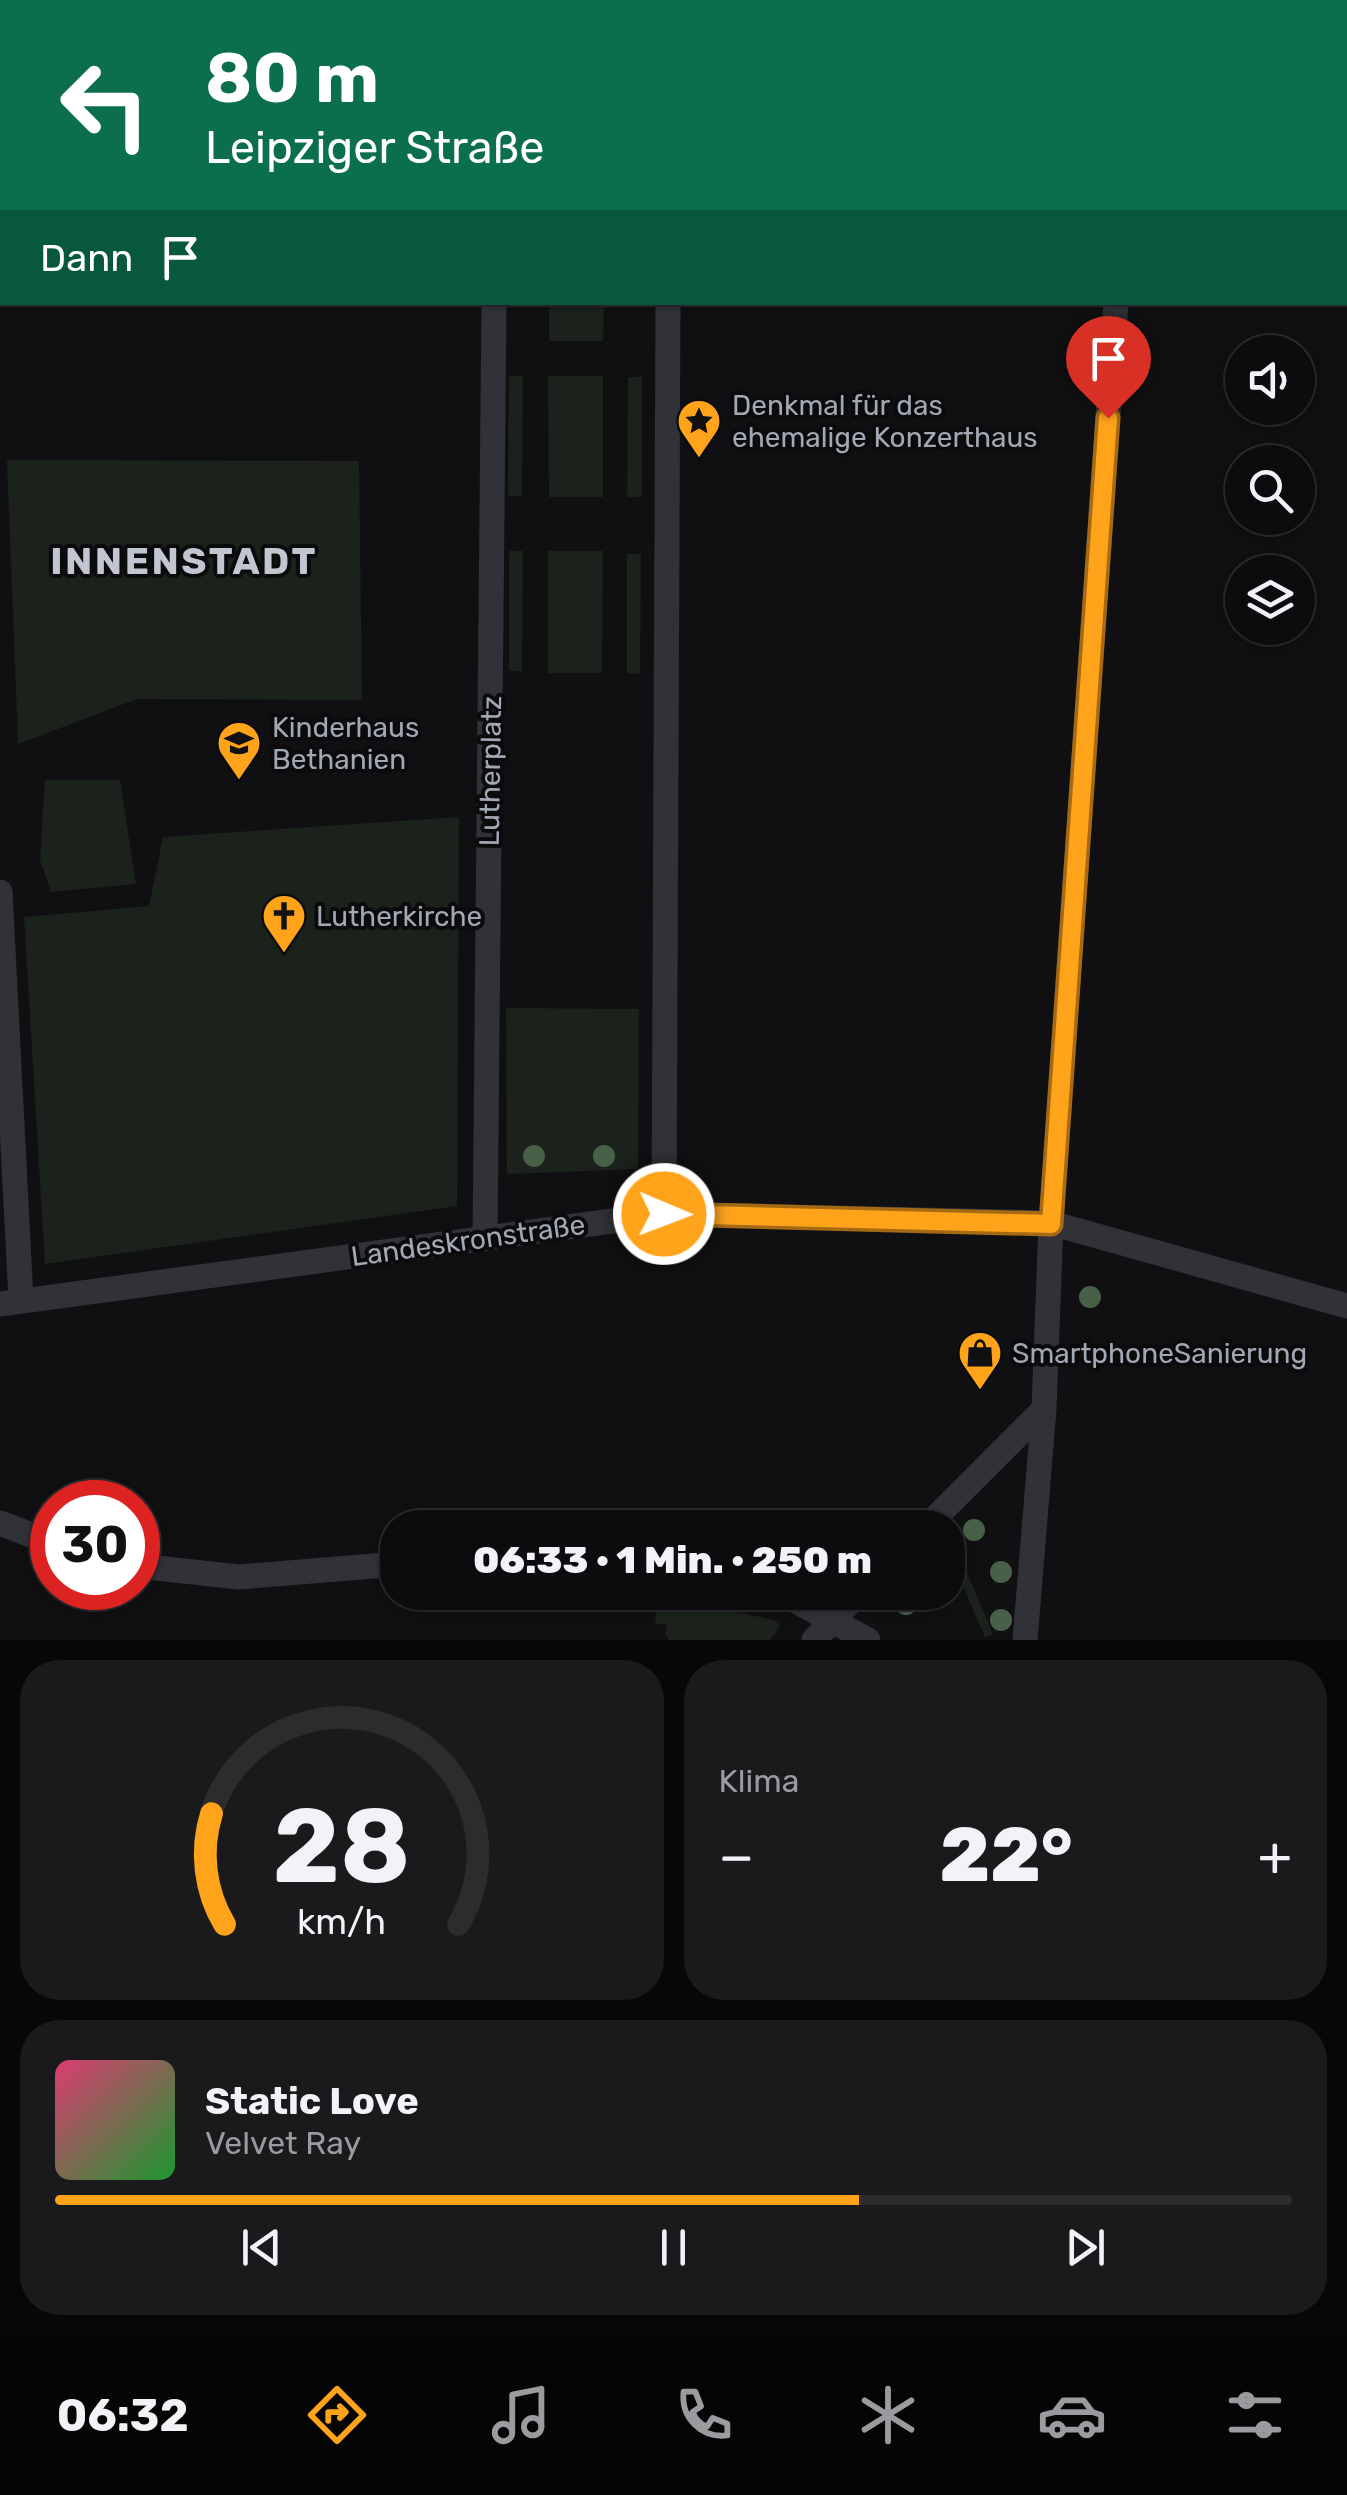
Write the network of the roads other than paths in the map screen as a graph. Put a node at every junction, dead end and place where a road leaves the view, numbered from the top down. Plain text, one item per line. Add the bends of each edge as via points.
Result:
1 (494, 305) edge
2 (668, 305) edge
3 (1116, 305) edge
4 (0, 892) edge
5 (664, 1214) junction
6 (1051, 1224) junction
7 (485, 1239) junction
8 (11, 1301) edge
9 (1347, 1306) edge
10 (1044, 1409) junction
11 (943, 1510) edge
12 (0, 1523) edge
13 (30, 1535) edge
14 (380, 1565) edge
15 (160, 1568) edge
16 (813, 1610) edge
17 (842, 1610) edge
18 (832, 1620) junction
19 (814, 1640) edge
20 (868, 1640) edge
21 (1025, 1640) edge

1 - 7 street, Lutherplatz
2 - 5 street
3 - 6 street
4 - 8 street
5 - 6 street, Landeskronstraße
5 - 7 street, Landeskronstraße
6 - 9 street, Landeskronstraße
6 - 10 street
7 - 8 street, Landeskronstraße
10 - 11 street
10 - 21 street
12 - 13 street
14 - 15 street via 239,1577
16 - 18 street
17 - 18 street
18 - 19 street
18 - 20 street

